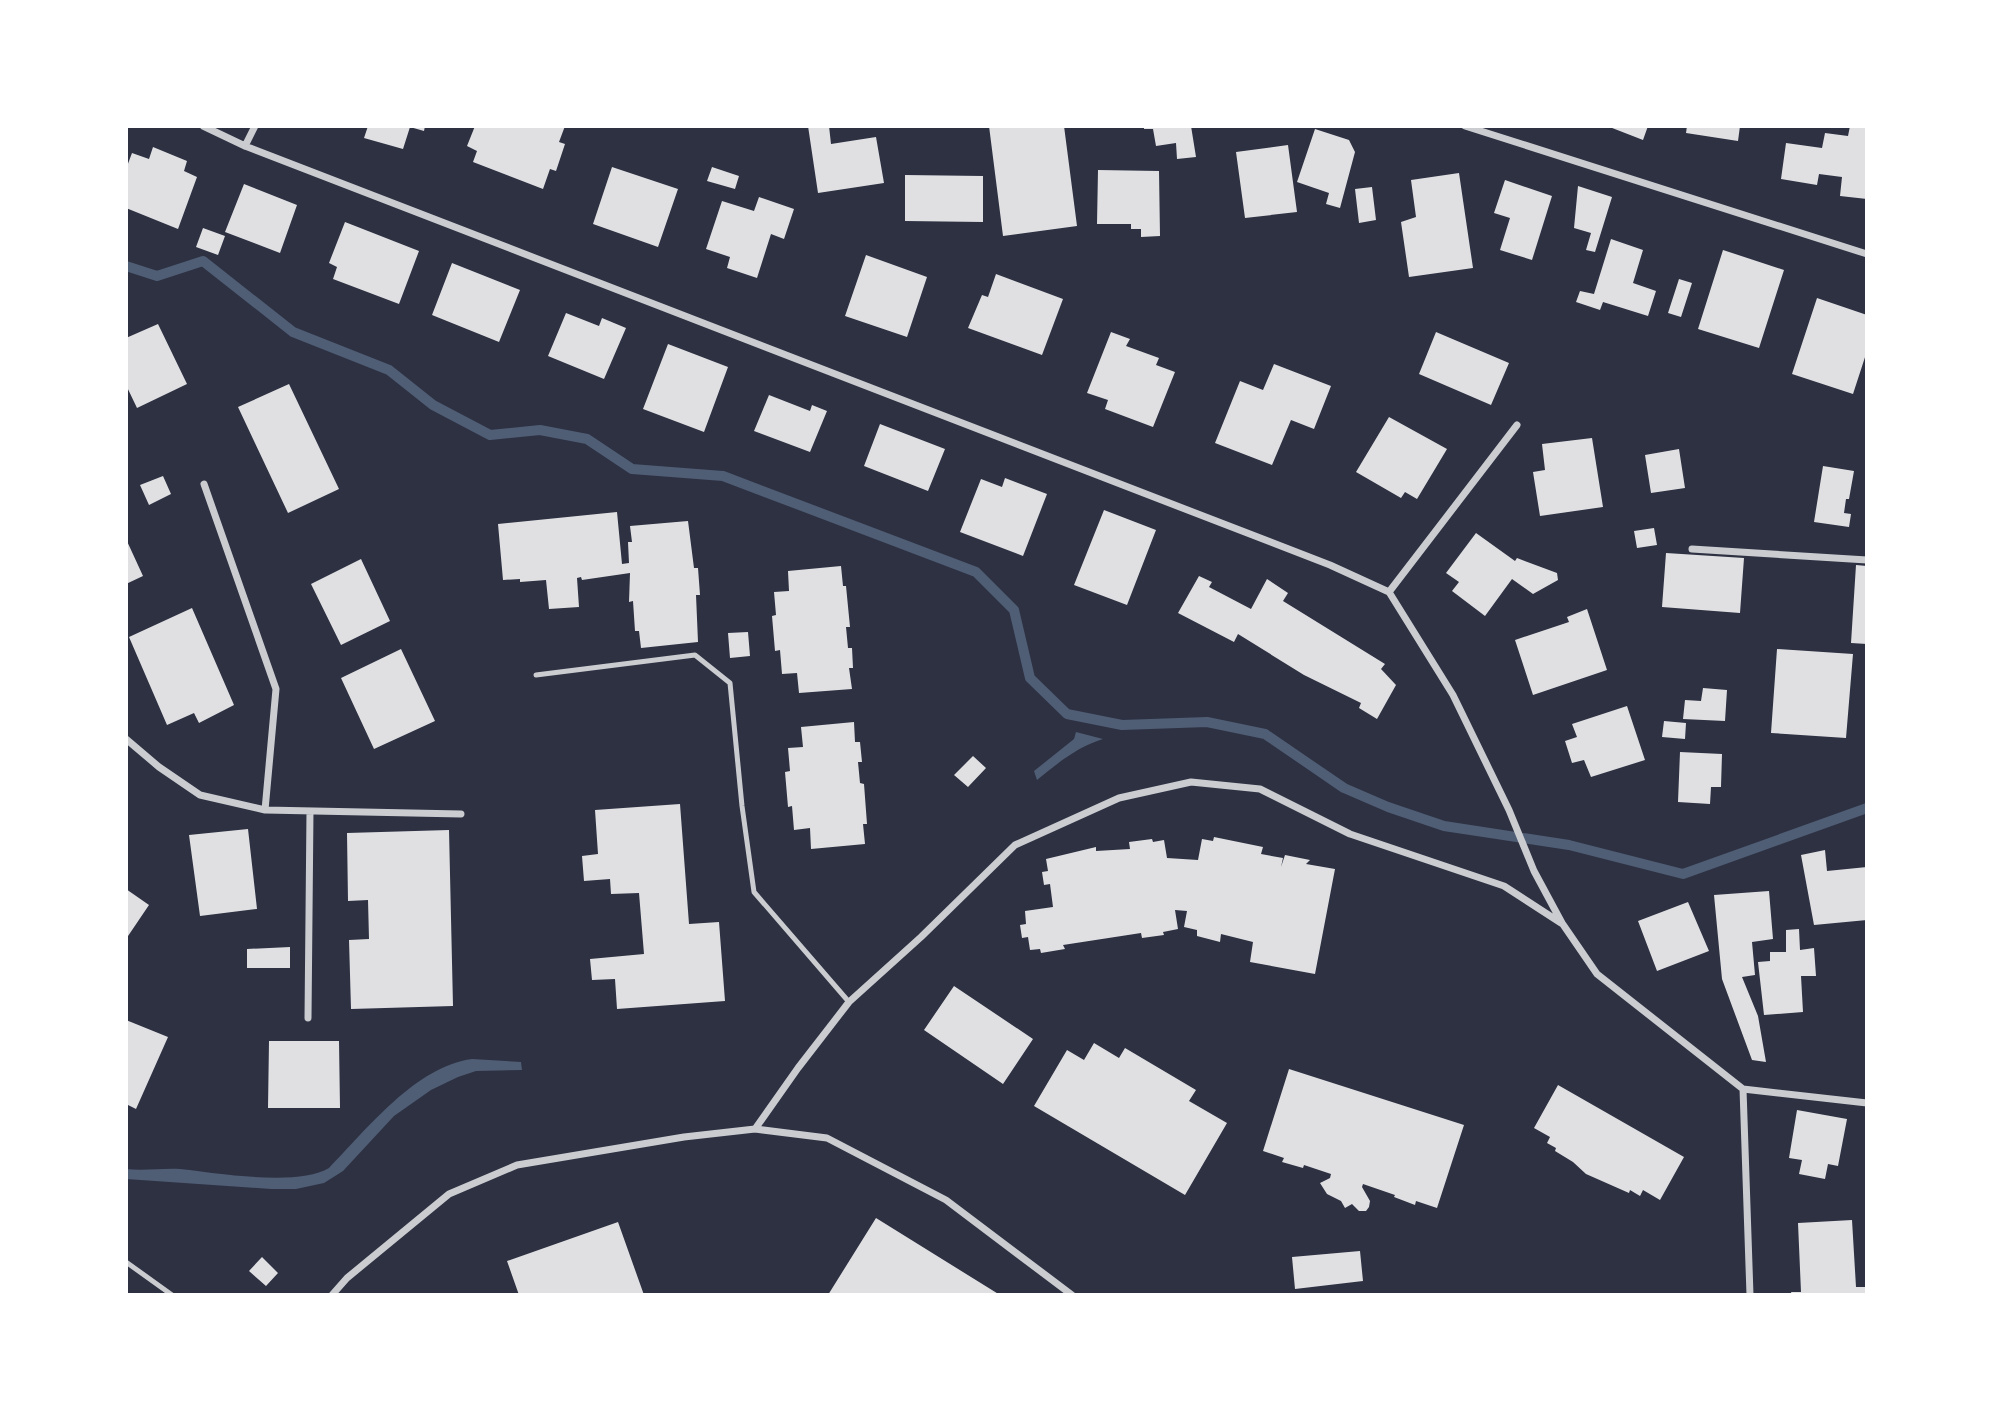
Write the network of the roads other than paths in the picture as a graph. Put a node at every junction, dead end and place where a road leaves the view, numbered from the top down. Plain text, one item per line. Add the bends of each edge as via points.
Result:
1 (203, 126) edge
2 (254, 126) edge
3 (1465, 126) edge
4 (245, 146) junction
5 (1867, 254) edge
6 (1517, 425) dead end
7 (204, 484) dead end
8 (1692, 549) dead end
9 (1867, 560) edge
10 (1388, 592) junction
11 (536, 675) dead end
12 (126, 739) edge
13 (265, 810) junction
14 (310, 811) junction
15 (461, 814) dead end
16 (1562, 923) junction
17 (849, 1002) junction
18 (307, 1018) dead end
19 (1743, 1089) junction
20 (1867, 1103) edge
21 (755, 1129) junction
22 (126, 1262) edge
23 (172, 1295) edge
24 (332, 1295) edge
25 (1072, 1295) edge
26 (1750, 1295) edge

1 - 4 street
2 - 4 street
3 - 5 street
4 - 10 street via 1317,560
6 - 10 street
7 - 13 street via 276,689
8 - 9 street
10 - 16 street via 1453,695
11 - 17 lane via 695,655 730,683 754,892
12 - 13 street via 200,795
13 - 14 street
14 - 15 street
14 - 18 street
16 - 17 street via 1504,886 1350,834 1259,789 1191,782 1119,798 1015,845
16 - 19 street via 1597,974
17 - 21 street
19 - 20 street
19 - 26 street
21 - 24 street via 517,1165 449,1194
21 - 25 street via 827,1138 946,1200
22 - 23 lane

